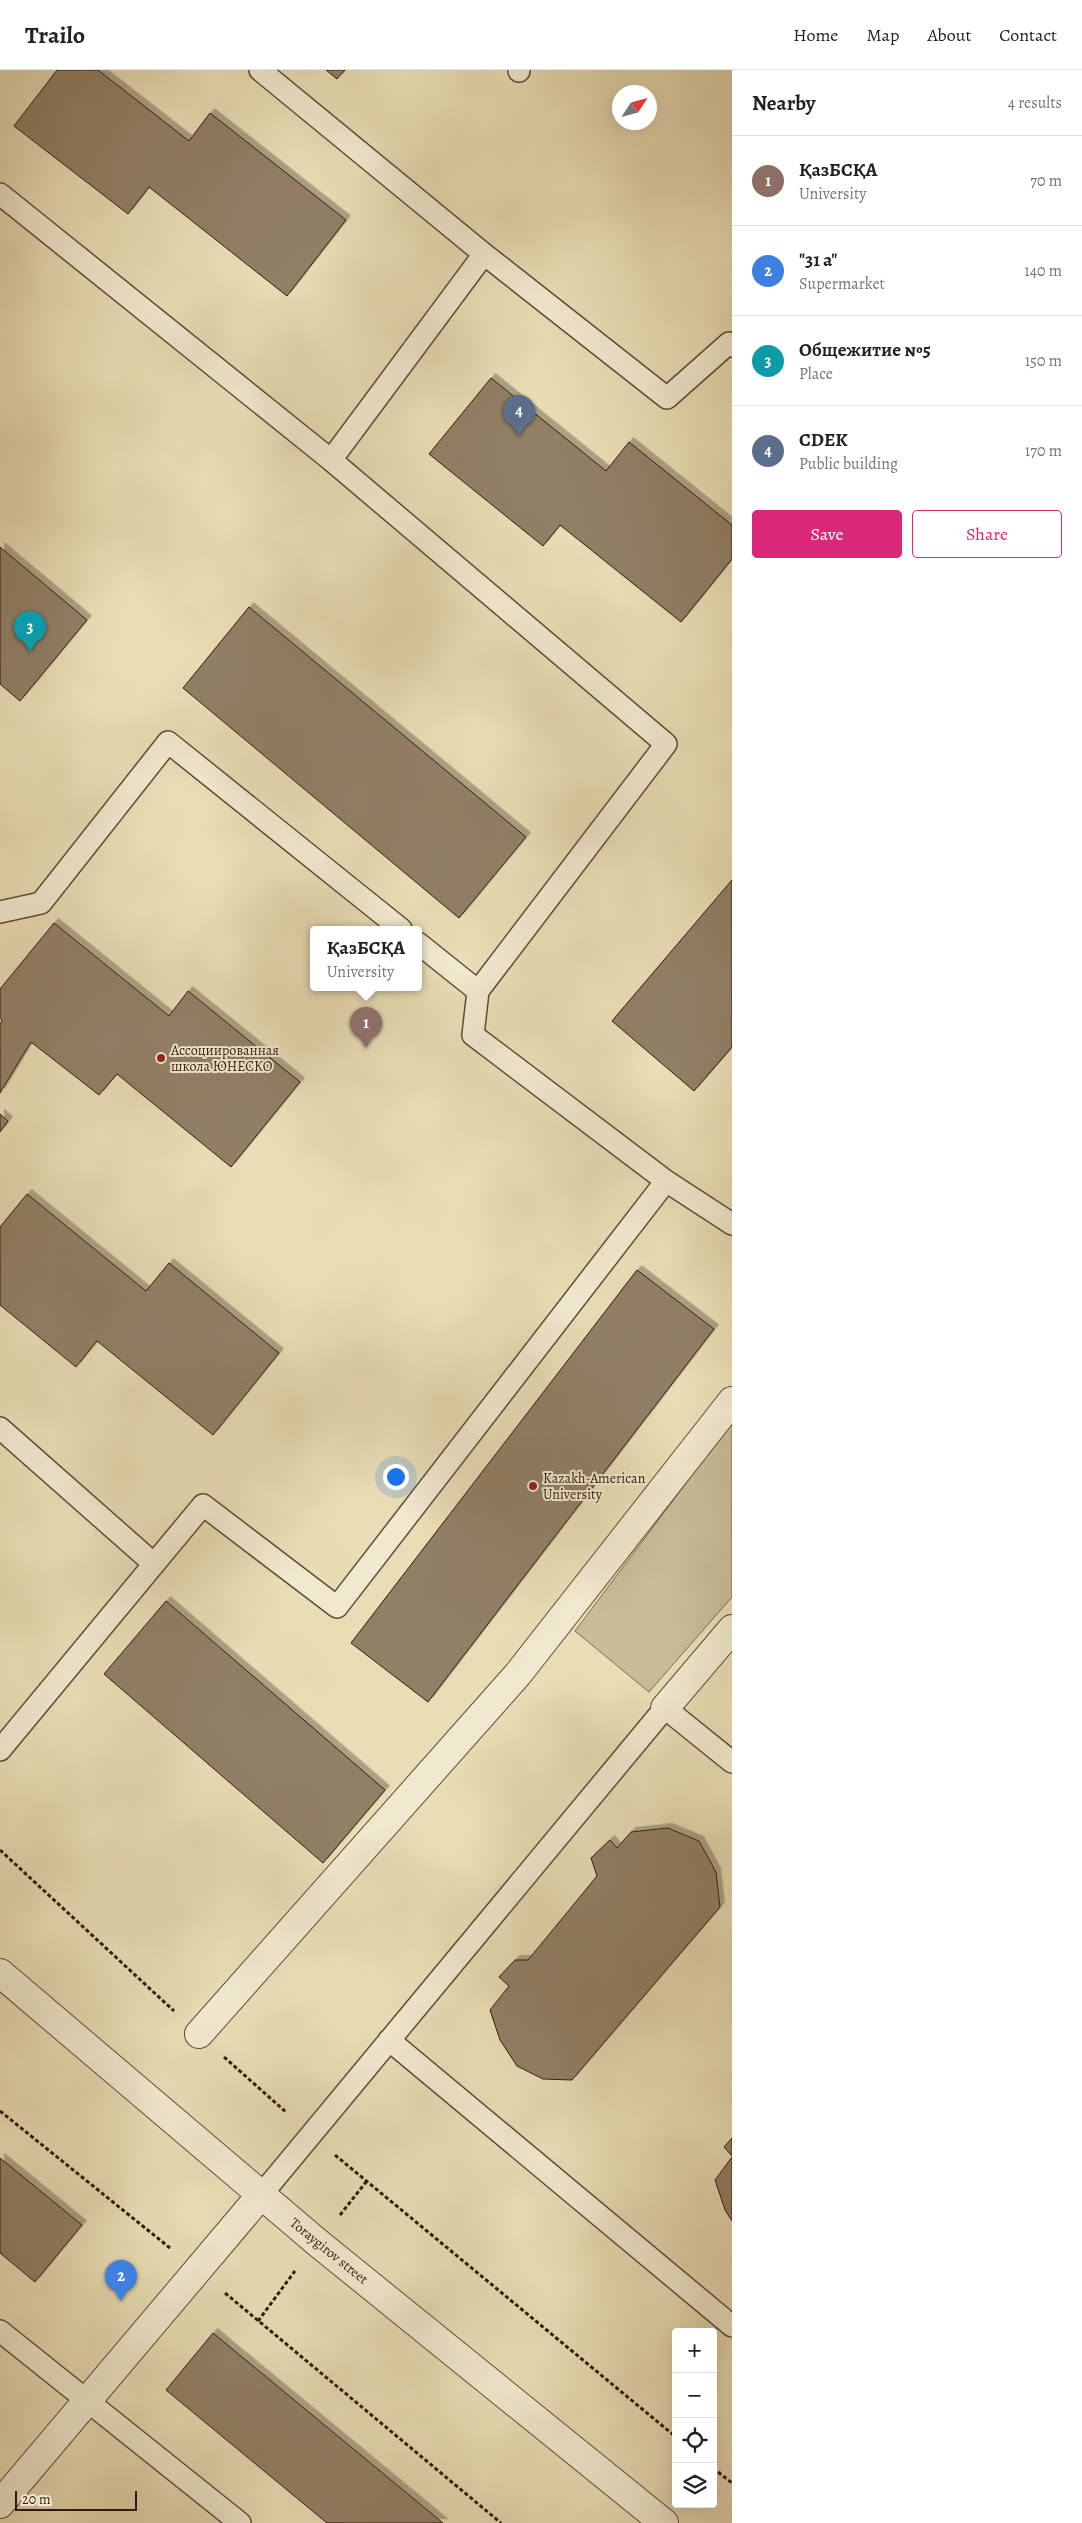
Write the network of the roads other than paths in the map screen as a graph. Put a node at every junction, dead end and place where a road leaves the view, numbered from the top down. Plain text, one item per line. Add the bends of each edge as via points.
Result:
1 (260, 70) edge
2 (0, 194) edge
3 (484, 254) junction
4 (732, 346) edge
5 (330, 460) junction
6 (0, 912) edge
7 (397, 926) edge
8 (422, 947) edge
9 (478, 992) junction
10 (666, 1181) junction
11 (732, 1224) edge
12 (732, 1402) edge
13 (0, 1428) edge
14 (154, 1564) junction
15 (732, 1629) edge
16 (665, 1708) junction
17 (0, 1750) edge
18 (732, 1762) edge
19 (0, 1973) edge
20 (199, 2034) dead end
21 (389, 2040) junction
22 (261, 2195) junction
23 (732, 2326) edge
24 (0, 2331) edge
25 (86, 2402) junction
26 (0, 2504) edge
27 (240, 2523) edge
28 (664, 2523) edge

1 - 3 lane
2 - 5 lane
3 - 4 lane via 667,398 729,343
3 - 5 lane
5 - 9 lane via 666,744
6 - 7 lane via 41,903 168,742
8 - 9 lane
9 - 10 lane via 474,1035
10 - 11 lane
10 - 14 lane via 337,1606 203,1505
12 - 20 street via 518,1674
13 - 14 lane
14 - 17 lane
15 - 16 street
16 - 18 lane
16 - 21 lane
19 - 22 street, Toraygirov street
21 - 22 lane
21 - 23 lane
22 - 25 street
22 - 28 street, Toraygirov street
24 - 25 lane
25 - 26 street
25 - 27 lane

